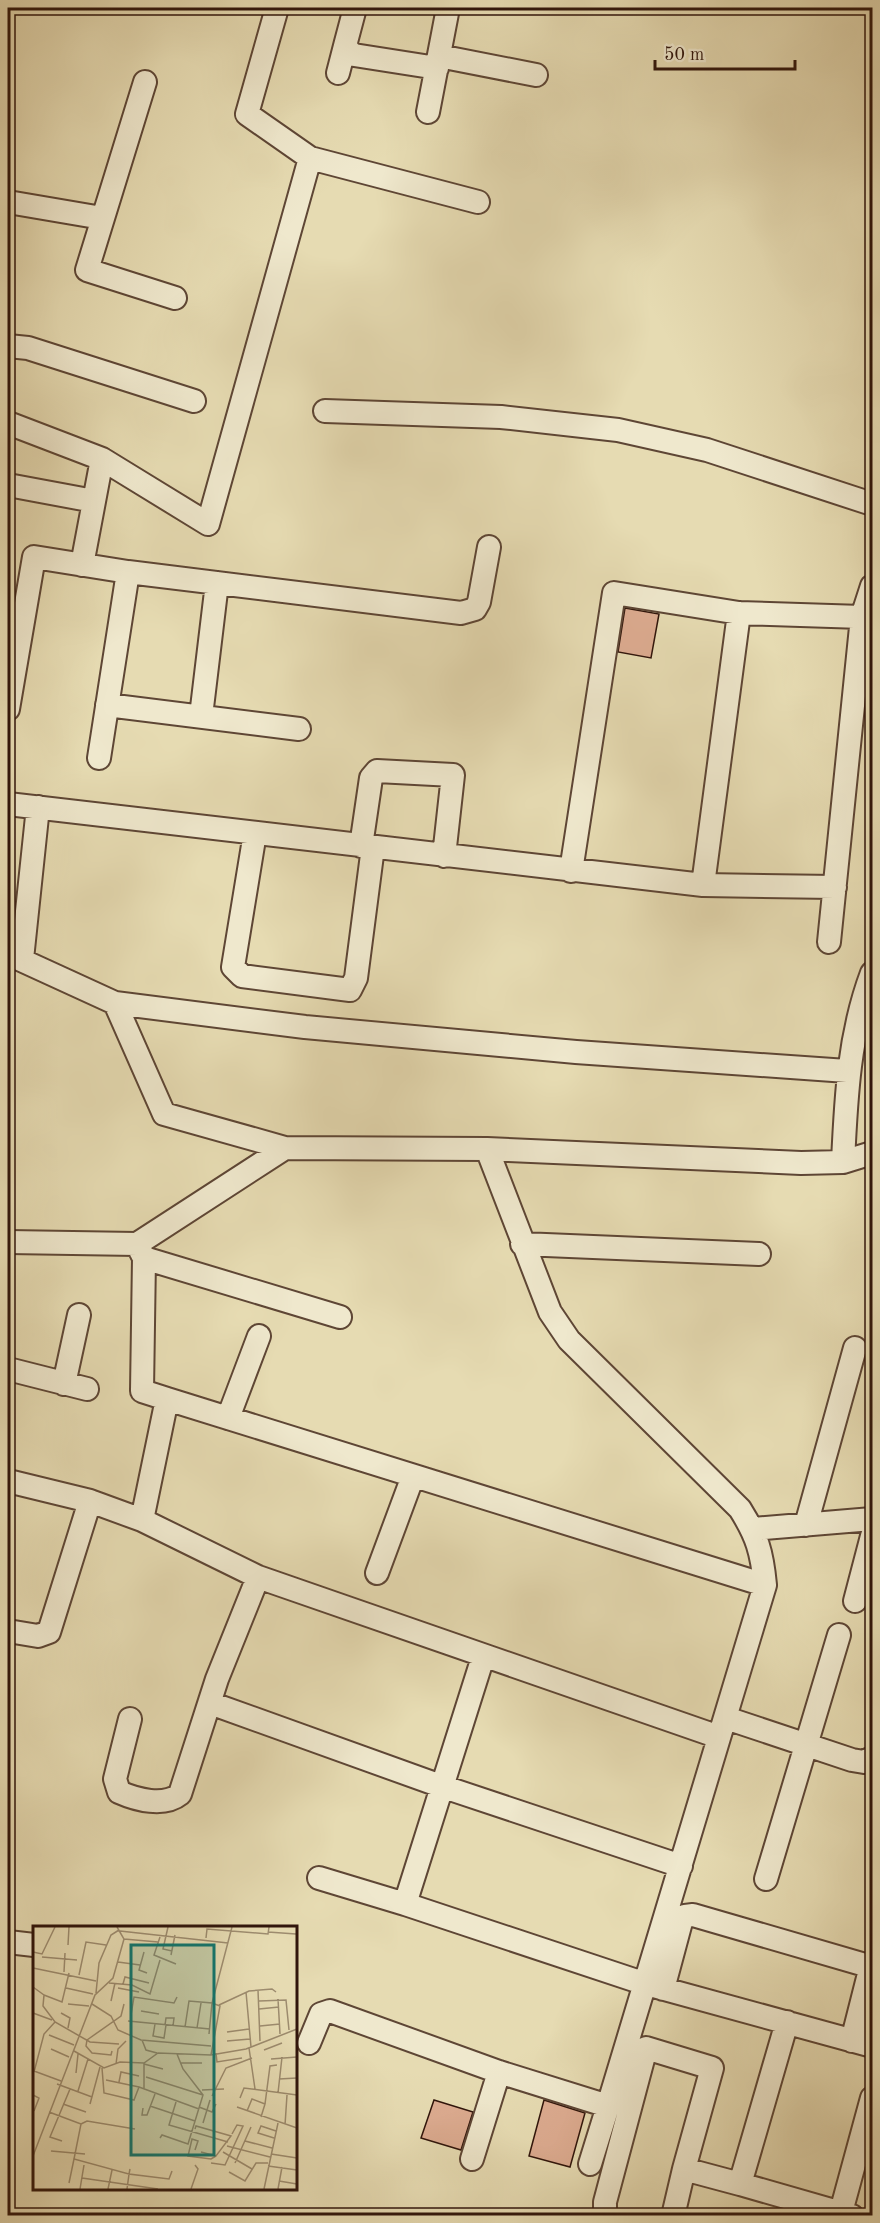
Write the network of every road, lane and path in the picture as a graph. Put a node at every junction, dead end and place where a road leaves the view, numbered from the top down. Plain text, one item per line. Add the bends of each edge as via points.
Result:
1 (277, 8) edge
2 (355, 8) edge
3 (448, 8) edge
4 (346, 42) junction
5 (438, 62) junction
6 (338, 73) dead end
7 (536, 75) dead end
8 (145, 82) dead end
9 (428, 112) dead end
10 (310, 158) junction
11 (8, 202) edge
12 (478, 202) dead end
13 (102, 218) junction
14 (175, 298) dead end
15 (8, 346) edge
16 (194, 401) dead end
17 (325, 411) dead end
18 (8, 423) edge
19 (102, 459) junction
20 (8, 485) edge
21 (94, 501) junction
22 (873, 504) edge
23 (489, 548) dead end
24 (82, 565) junction
25 (128, 572) junction
26 (217, 583) junction
27 (873, 586) edge
28 (739, 614) junction
29 (867, 619) edge
30 (107, 705) junction
31 (8, 709) edge
32 (201, 716) junction
33 (298, 729) dead end
34 (99, 758) dead end
35 (8, 804) edge
36 (38, 807) junction
37 (255, 833) junction
38 (367, 846) junction
39 (444, 856) junction
40 (571, 871) junction
41 (703, 885) junction
42 (835, 887) junction
43 (829, 942) dead end
44 (15, 956) edge
45 (873, 973) edge
46 (115, 1003) junction
47 (847, 1071) junction
48 (285, 1148) junction
49 (487, 1149) junction
50 (873, 1153) edge
51 (843, 1162) junction
52 (8, 1242) edge
53 (522, 1244) junction
54 (141, 1251) junction
55 (759, 1254) dead end
56 (79, 1315) dead end
57 (340, 1317) dead end
58 (259, 1336) dead end
59 (855, 1348) dead end
60 (8, 1369) edge
61 (64, 1384) junction
62 (87, 1389) dead end
63 (166, 1399) junction
64 (228, 1418) junction
65 (413, 1476) junction
66 (8, 1481) edge
67 (90, 1501) junction
68 (873, 1519) edge
69 (142, 1520) junction
70 (806, 1525) junction
71 (753, 1529) junction
72 (873, 1536) edge
73 (377, 1573) dead end
74 (258, 1577) junction
75 (765, 1585) junction
76 (855, 1600) dead end
77 (8, 1631) edge
78 (839, 1635) dead end
79 (483, 1657) junction
80 (210, 1703) junction
81 (130, 1719) dead end
82 (723, 1727) junction
83 (806, 1744) junction
84 (873, 1758) edge
85 (441, 1786) junction
86 (681, 1866) junction
87 (319, 1878) dead end
88 (766, 1879) dead end
89 (405, 1904) junction
90 (8, 1942) edge
91 (33, 1946) edge
92 (872, 1966) edge
93 (655, 1986) junction
94 (787, 2022) junction
95 (309, 2043) dead end
96 (862, 2043) edge
97 (499, 2072) junction
98 (873, 2098) edge
99 (608, 2106) junction
100 (472, 2159) dead end
101 (590, 2164) dead end
102 (684, 2169) junction
103 (740, 2184) junction
104 (846, 2214) edge
105 (605, 2216) edge
106 (672, 2216) edge

1 - 10 street via 247,114
2 - 4 street
3 - 5 street
4 - 5 street via 347,50 354,55
4 - 6 street
5 - 7 street
5 - 9 street
8 - 13 street
10 - 12 street
10 - 19 street via 208,524
11 - 13 street
13 - 14 street via 87,270
15 - 16 street via 28,348
17 - 22 street via 501,417 618,430 707,450
18 - 19 street
19 - 21 street
20 - 21 street
21 - 24 street
23 - 26 street via 479,602 475,609 461,614
24 - 25 street
24 - 31 street via 34,557
25 - 26 street
25 - 30 street
26 - 32 street
27 - 29 street
28 - 29 street
28 - 40 street via 614,593
28 - 41 street
29 - 42 street
30 - 32 street
30 - 34 street
32 - 33 street
35 - 36 street
36 - 37 street
36 - 44 street
37 - 38 street
37 - 38 street via 233,968 242,976 350,990 356,978
38 - 39 street
38 - 39 street via 371,778 377,771 453,775
39 - 40 street
40 - 41 street
41 - 42 street
42 - 43 street
44 - 46 street
45 - 47 street
46 - 47 street via 328,1029
46 - 48 street via 164,1114
47 - 51 street
48 - 49 street
48 - 54 street
49 - 51 street
49 - 53 street
50 - 51 street
52 - 54 street
53 - 55 street
53 - 71 street via 550,1312 570,1340 740,1509
54 - 57 street
54 - 63 street via 142,1391
56 - 61 street
58 - 64 street
59 - 70 street
60 - 61 street
61 - 62 street
63 - 64 street
63 - 69 street
64 - 65 street
65 - 73 street
65 - 75 street
66 - 67 street
67 - 69 street
67 - 77 street via 49,1632 38,1636
68 - 70 street
69 - 74 street
70 - 71 street
71 - 75 street via 761,1550
72 - 76 street
74 - 79 street
74 - 80 street
75 - 82 street
78 - 83 street
79 - 82 street
79 - 85 street
80 - 81 street via 180,1794 164,1802 119,1792 115,1779
80 - 85 street
82 - 83 street
82 - 86 street
83 - 84 street via 852,1760 864,1762
83 - 88 street
85 - 86 street
85 - 89 street
86 - 93 street
87 - 89 street
89 - 93 street
90 - 91 street
92 - 93 street via 693,1915 685,1916 681,1922
92 - 96 street
93 - 94 street
93 - 99 street
94 - 96 street
94 - 103 street
95 - 97 street via 321,2014 330,2011
97 - 99 street
97 - 100 street
98 - 104 street
99 - 101 street
102 - 103 street
102 - 105 street via 712,2068 646,2048 605,2202
102 - 106 street
103 - 104 street

